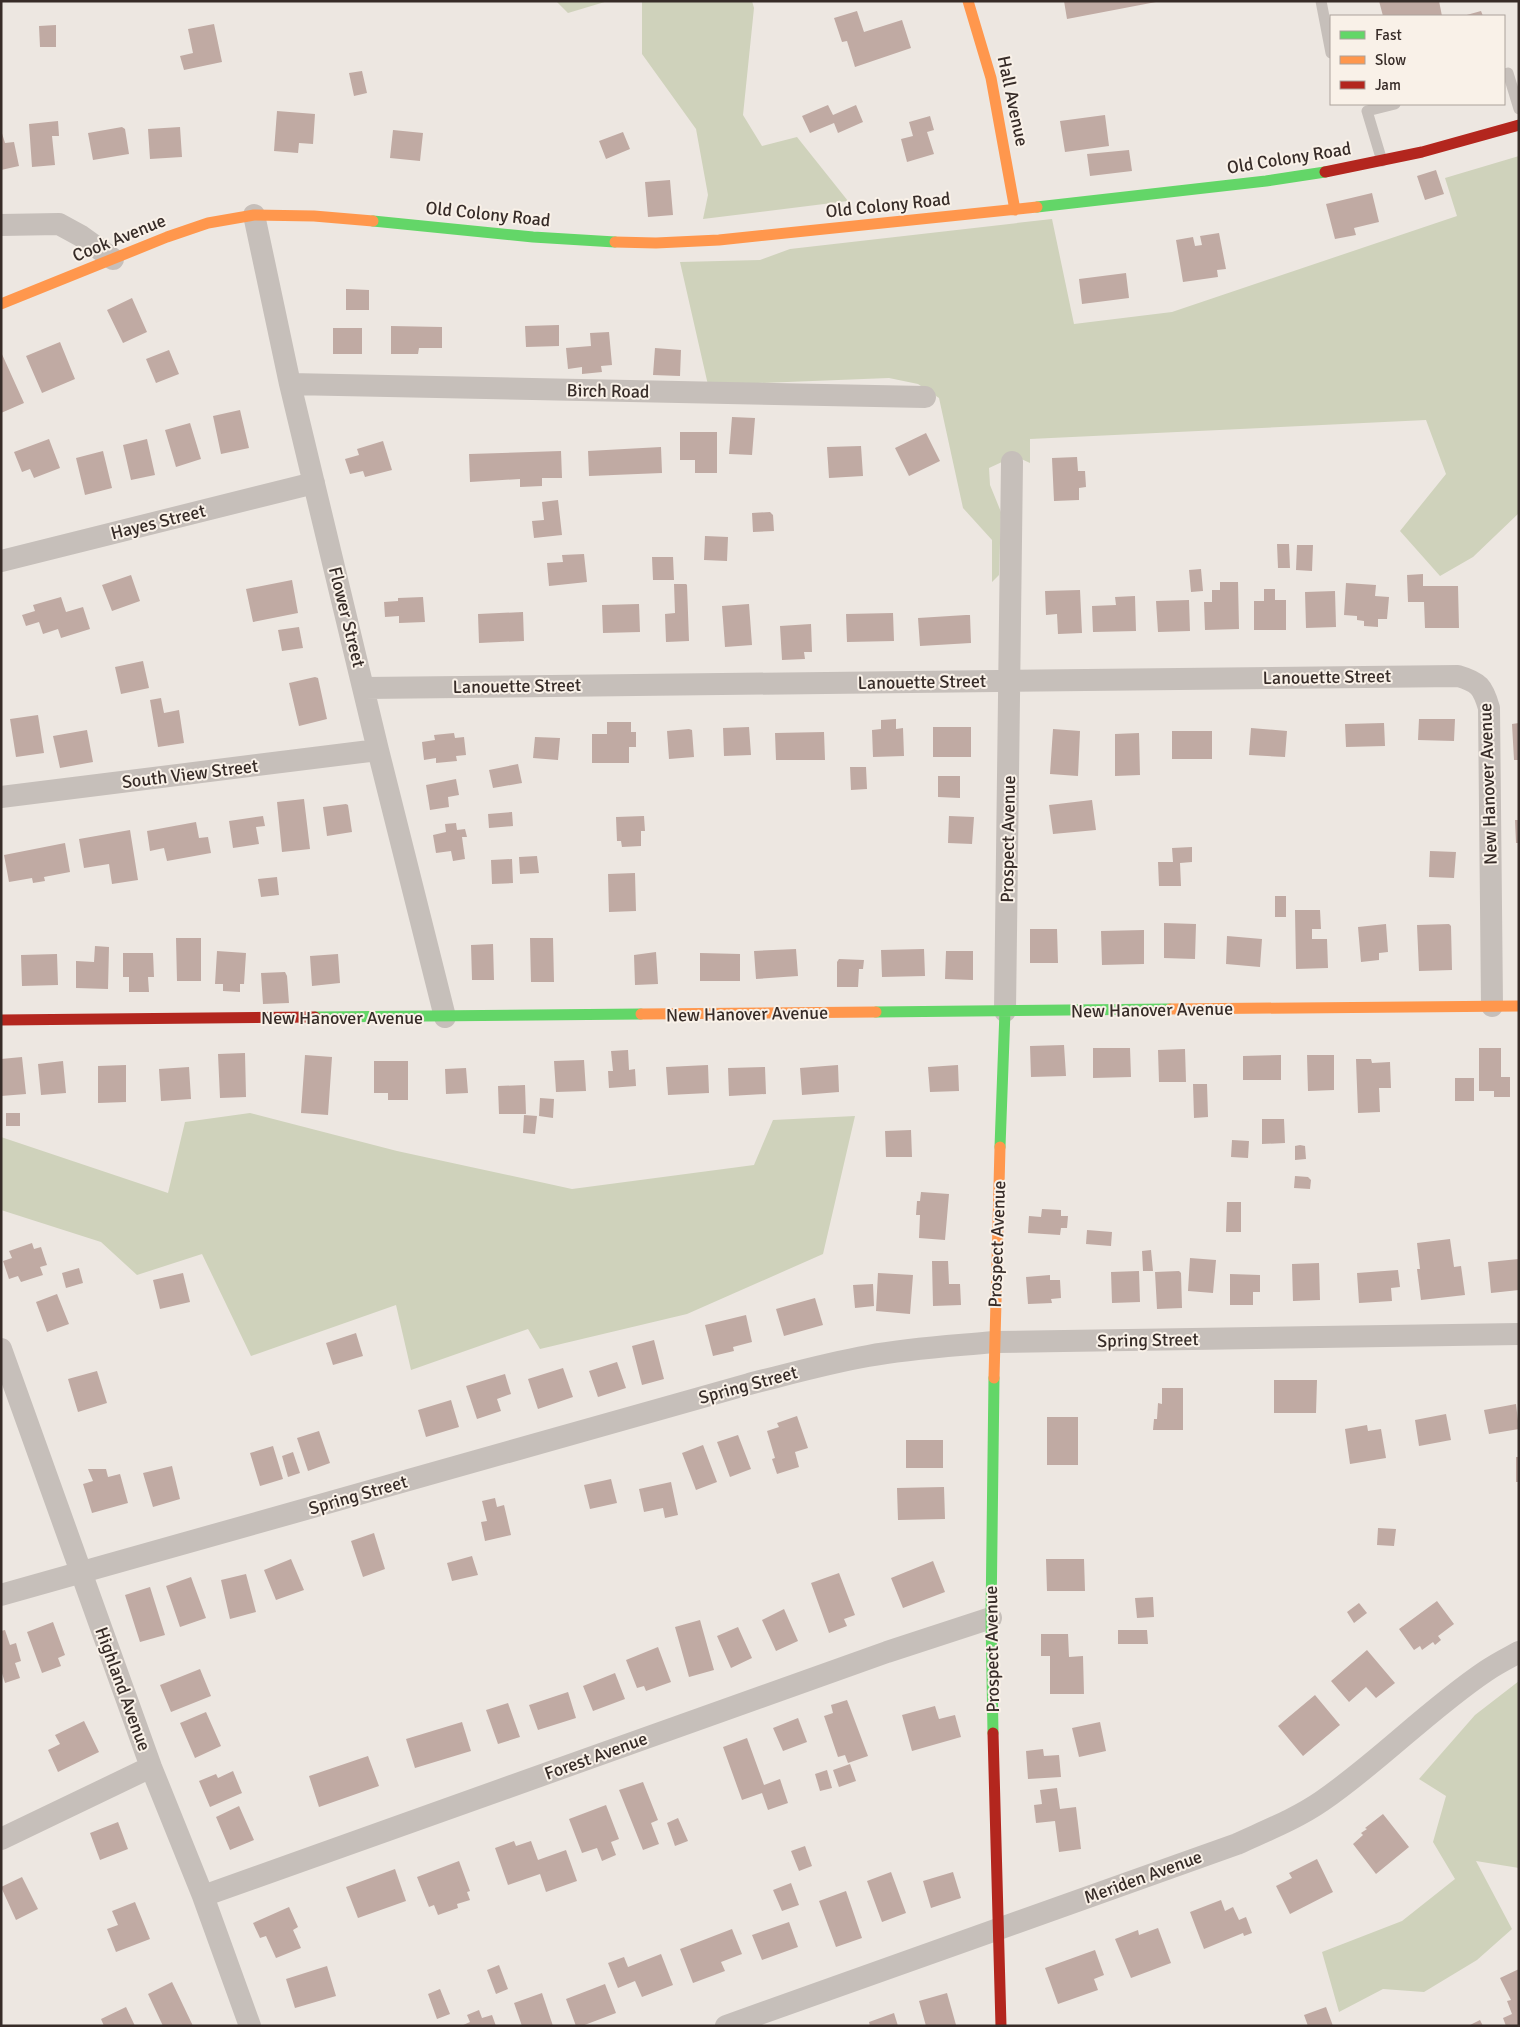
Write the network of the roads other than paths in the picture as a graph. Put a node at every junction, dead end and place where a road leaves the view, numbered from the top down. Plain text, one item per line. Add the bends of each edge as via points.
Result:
1 (968, 1) edge
2 (1321, 1) edge
3 (1330, 48) edge
4 (1505, 74) edge
5 (1387, 105) edge
6 (1364, 108) edge
7 (1519, 109) edge
8 (1519, 126) edge
9 (1382, 161) junction
10 (1015, 210) junction
11 (254, 216) junction
12 (1, 225) edge
13 (113, 259) junction
14 (1, 304) edge
15 (290, 384) junction
16 (925, 398) dead end
17 (1012, 462) dead end
18 (314, 482) junction
19 (1, 561) edge
20 (1010, 681) junction
21 (1479, 684) joint
22 (364, 688) junction
23 (378, 750) junction
24 (1, 798) edge
25 (1492, 1006) junction
26 (1519, 1006) edge
27 (1005, 1011) junction
28 (445, 1017) junction
29 (1, 1020) edge
30 (1519, 1334) edge
31 (994, 1342) junction
32 (1, 1349) edge
33 (80, 1571) junction
34 (1, 1595) edge
35 (991, 1618) junction
36 (1519, 1652) edge
37 (151, 1767) junction
38 (1, 1839) edge
39 (203, 1896) junction
40 (997, 1929) junction
41 (250, 2026) edge
42 (726, 2026) edge
43 (1001, 2026) edge

1 - 10 main road, Hall Avenue via 1002,120
2 - 3 lane
4 - 7 lane via 1508,73
5 - 6 lane
6 - 9 lane
8 - 9 main road, Old Colony Road
9 - 10 main road, Old Colony Road via 1266,181
10 - 11 main road, Old Colony Road via 719,240 656,243 542,238 314,216
11 - 13 main road, Cook Avenue via 208,224
11 - 15 street, Flower Street
12 - 13 street via 59,224
13 - 14 main road, Cook Avenue
15 - 16 street, Birch Road
15 - 18 street, Flower Street
17 - 20 street, Prospect Avenue
18 - 19 street, Hayes Street
18 - 22 street, Flower Street
20 - 21 street, Lanouette Street via 1458,676
20 - 22 street, Lanouette Street
20 - 27 street, Prospect Avenue
21 - 25 street, New Hanover Avenue via 1490,708
22 - 23 street, Flower Street
23 - 24 street, South View Street
23 - 28 street, Flower Street
25 - 26 main road, New Hanover Avenue
25 - 27 main road, New Hanover Avenue
27 - 28 main road, New Hanover Avenue
27 - 31 main road, Prospect Avenue
28 - 29 main road, New Hanover Avenue
30 - 31 street, Spring Street
31 - 33 street, Spring Street via 869,1356 812,1368
31 - 35 main road, Prospect Avenue
32 - 33 street, Highland Avenue
33 - 34 street, Spring Street
33 - 37 street, Highland Avenue
35 - 39 street, Forest Avenue
35 - 40 main road, Prospect Avenue
36 - 40 street, Meriden Avenue via 1460,1690 1320,1802 1277,1826 1237,1844
37 - 38 street
37 - 39 street, Highland Avenue
39 - 41 street, Highland Avenue
40 - 42 street, Meriden Avenue
40 - 43 main road, Prospect Avenue

